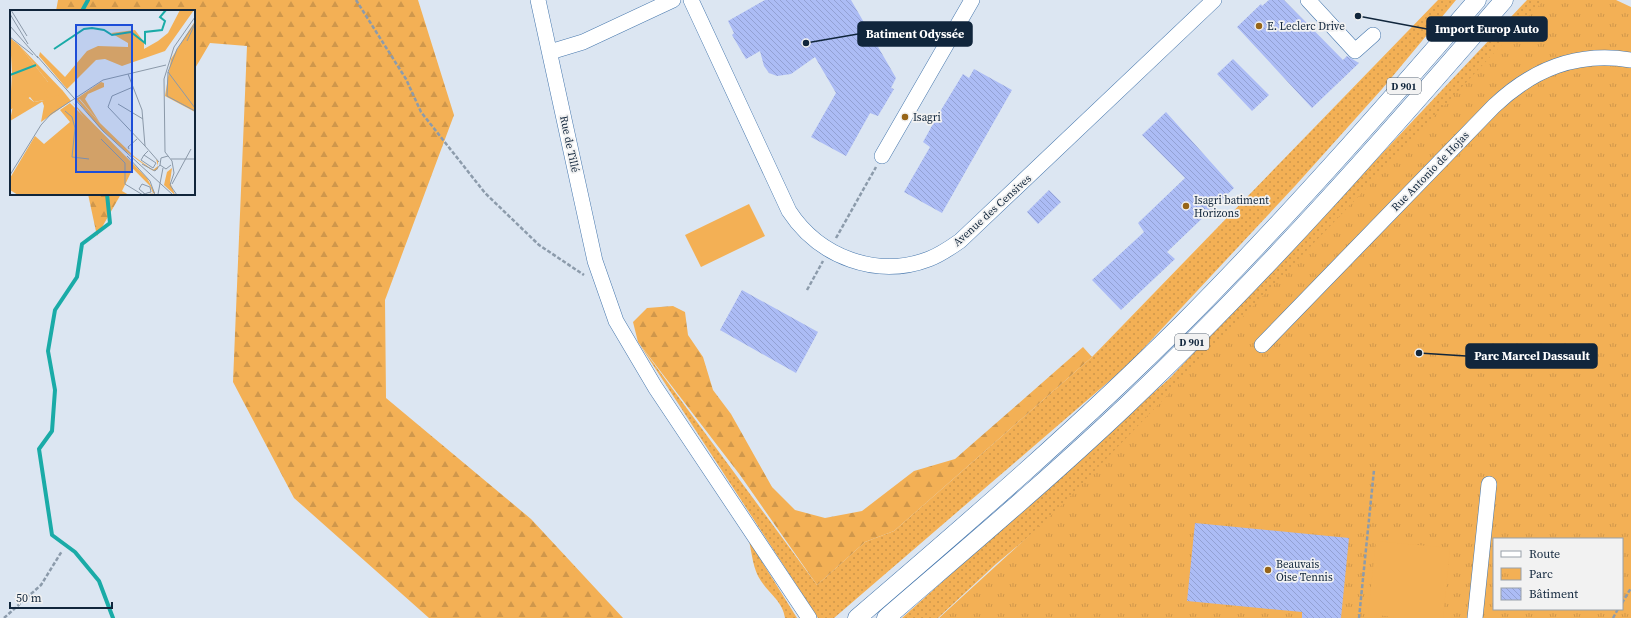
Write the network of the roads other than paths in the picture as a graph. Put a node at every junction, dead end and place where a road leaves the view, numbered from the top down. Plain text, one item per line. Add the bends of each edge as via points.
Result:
1 (538, 0) edge
2 (673, 0) edge
3 (691, 0) edge
4 (972, 0) edge
5 (1214, 0) edge
6 (1308, 0) edge
7 (1462, 0) edge
8 (1477, 0) edge
9 (1504, 0) edge
10 (1516, 0) edge
11 (1373, 35) dead end
12 (550, 52) junction
13 (1454, 59) junction
14 (1631, 60) edge
15 (882, 156) road end
16 (1329, 170) junction
17 (1262, 345) dead end
18 (1489, 484) dead end
19 (809, 618) edge
20 (858, 618) edge
21 (886, 618) edge
22 (1475, 618) edge

1 - 12 street, Rue de Tillé
2 - 12 street via 583,42
3 - 5 street, Avenue des Censives via 789,211 809,236 829,250 861,263 897,266 930,259 970,233
4 - 15 street
6 - 11 street via 1355,51
7 - 16 main road via 1377,101
8 - 16 main road, D 901
9 - 13 main road, D 901
10 - 13 main road
12 - 19 street, Rue de Tillé via 592,247 603,288 616,320 645,372
13 - 21 main road, D 901 via 1319,210 1176,358 1064,464
14 - 17 street, Rue Antonio de Hojas via 1579,60 1543,70 1522,82 1494,106
16 - 20 main road, D 901 via 1200,306 1086,417
18 - 22 street

